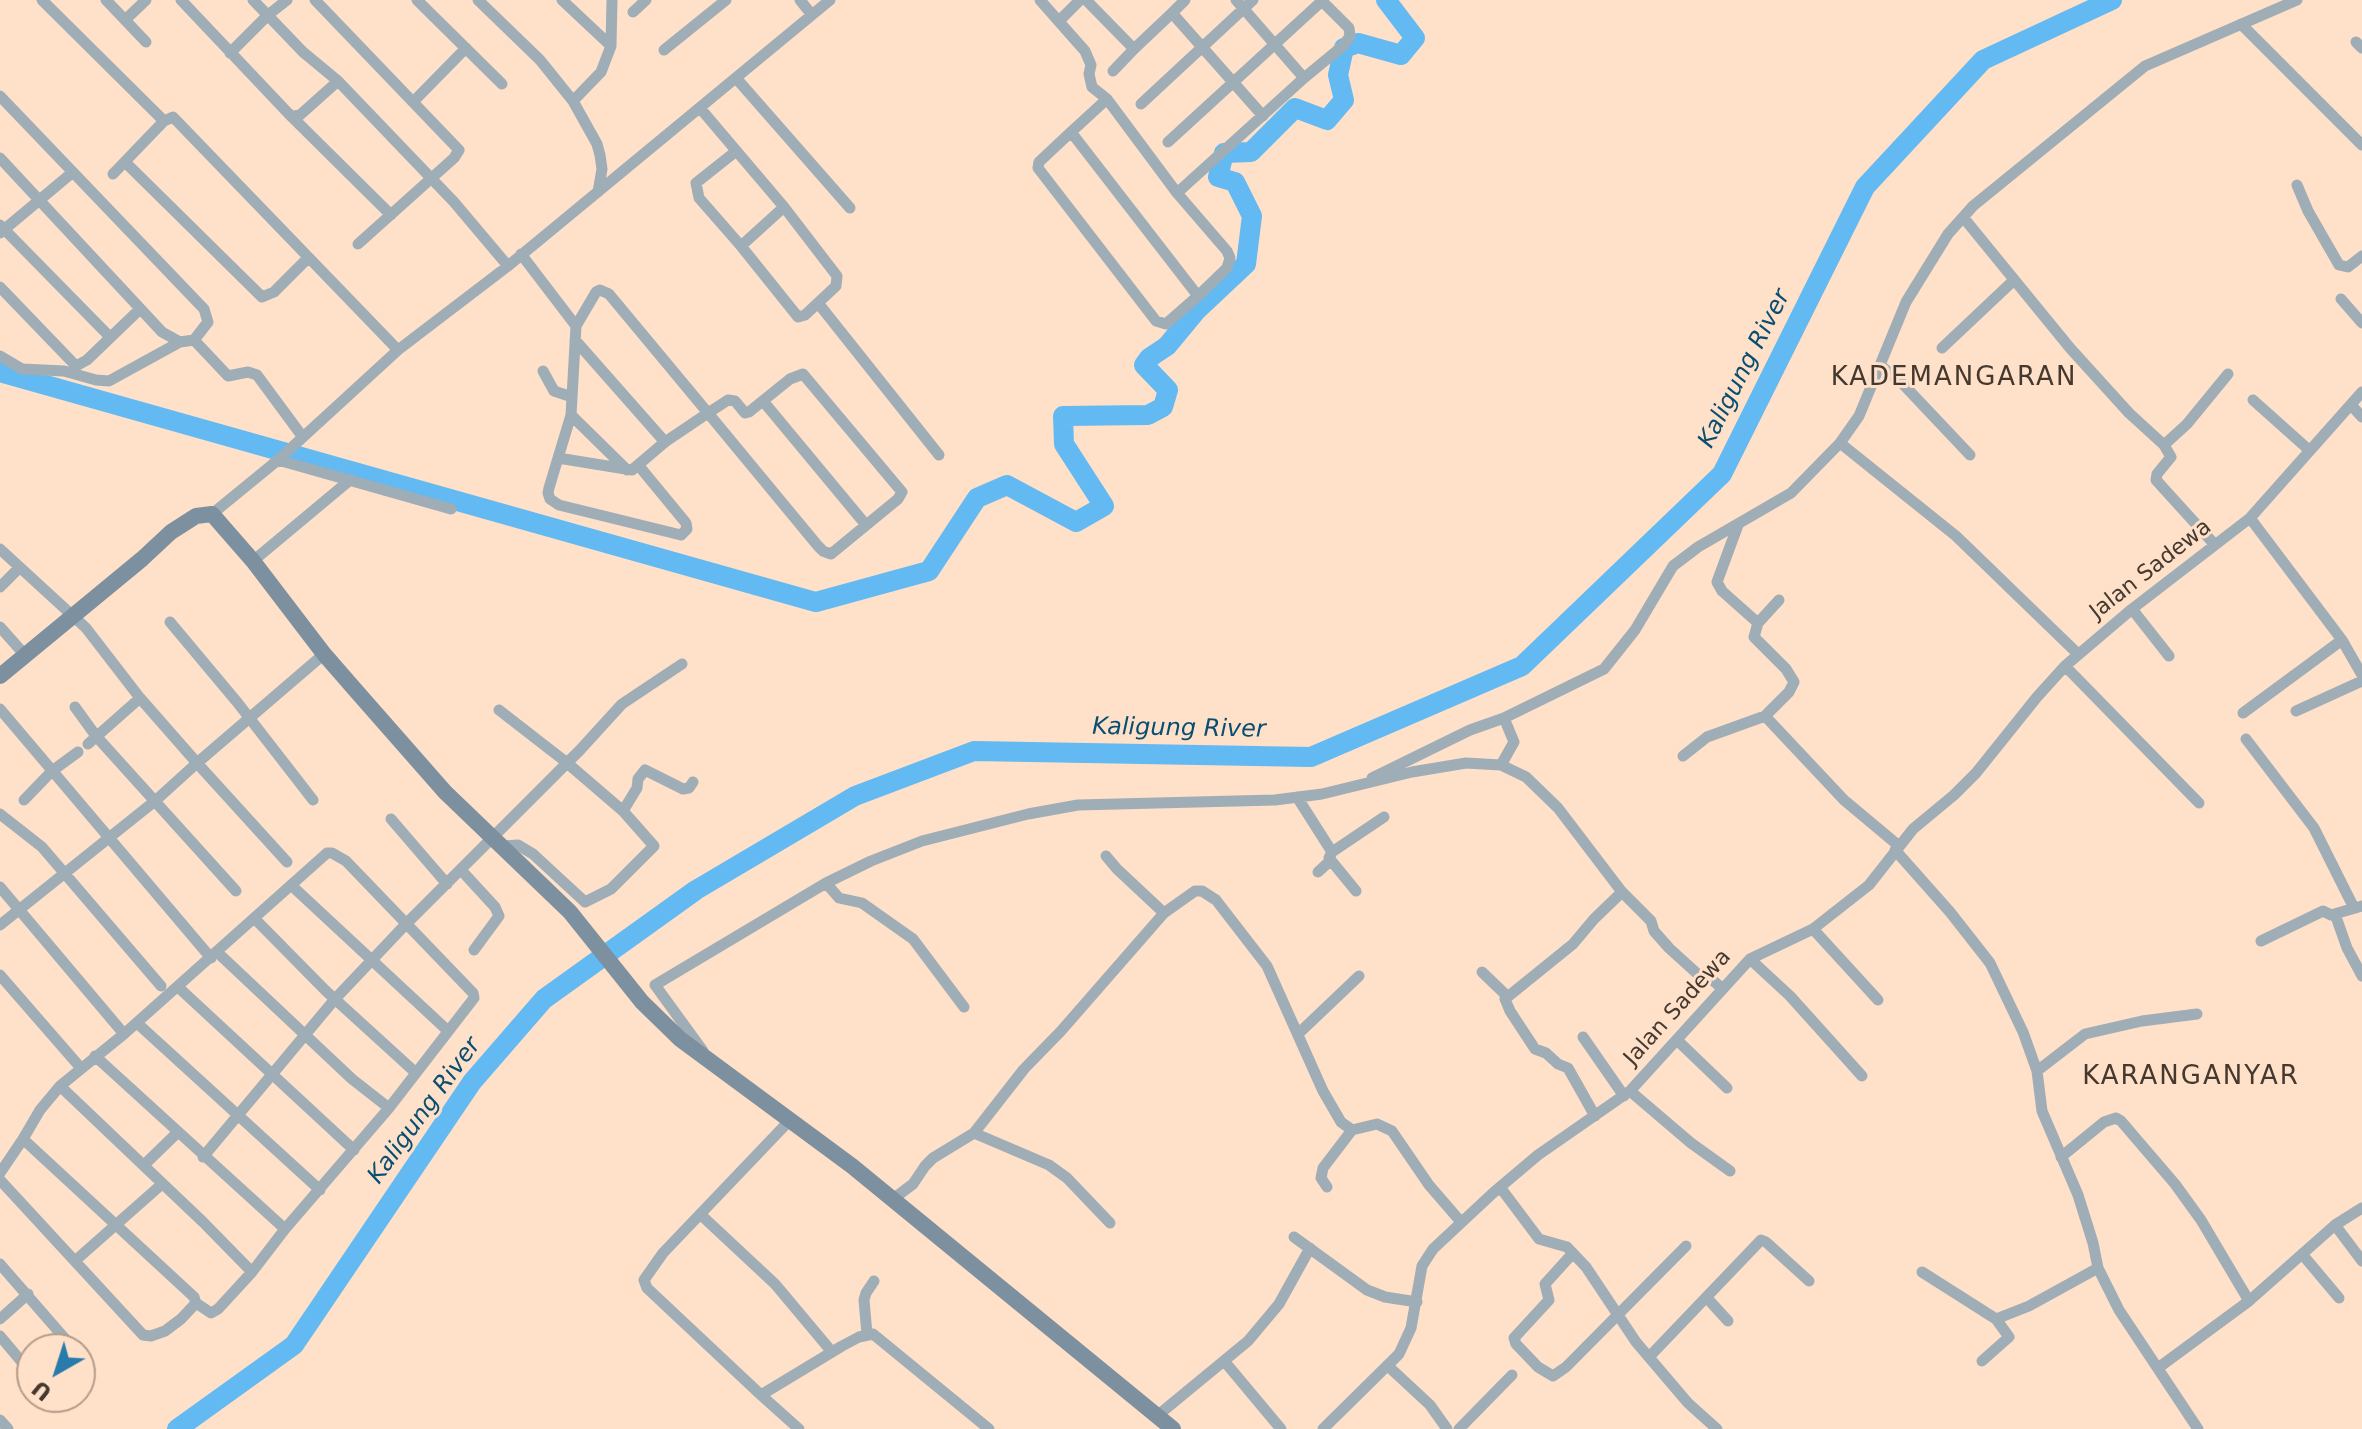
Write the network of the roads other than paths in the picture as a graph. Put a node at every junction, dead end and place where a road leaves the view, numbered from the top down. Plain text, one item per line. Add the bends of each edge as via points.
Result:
1 (42, 0) edge
2 (106, 0) edge
3 (146, 0) edge
4 (181, 0) edge
5 (253, 0) edge
6 (287, 0) edge
7 (315, 0) edge
8 (417, 0) edge
9 (478, 0) edge
10 (562, 0) edge
11 (612, 0) edge
12 (646, 0) edge
13 (726, 0) edge
14 (800, 0) edge
15 (830, 0) edge
16 (1040, 0) edge
17 (1080, 0) edge
18 (1086, 0) edge
19 (1185, 0) edge
20 (1253, 0) edge
21 (1322, 0) edge
22 (2297, 0) edge
23 (1239, 4) edge
24 (633, 12) dead end
25 (1172, 13) junction
26 (268, 15) junction
27 (812, 15) junction
28 (125, 20) junction
29 (1059, 21) junction
30 (2241, 24) junction
31 (146, 42) dead end
32 (1275, 44) junction
33 (1202, 45) junction
34 (611, 46) junction
35 (466, 48) junction
36 (1134, 49) junction
37 (664, 50) dead end
38 (230, 53) junction
39 (1113, 71) dead end
40 (736, 78) junction
41 (1304, 78) junction
42 (338, 81) junction
43 (1234, 83) junction
44 (502, 84) dead end
45 (0, 96) edge
46 (1107, 99) junction
47 (414, 101) junction
48 (573, 101) junction
49 (1141, 104) dead end
50 (700, 108) junction
51 (294, 116) junction
52 (1263, 116) junction
53 (164, 121) junction
54 (1071, 132) junction
55 (1168, 142) dead end
56 (2362, 145) edge
57 (735, 152) junction
58 (0, 158) edge
59 (125, 162) junction
60 (73, 172) junction
61 (113, 174) dead end
62 (430, 179) junction
63 (2297, 185) dead end
64 (598, 192) junction
65 (1177, 193) junction
66 (40, 200) junction
67 (784, 207) junction
68 (850, 208) dead end
69 (391, 215) junction
70 (1963, 217) junction
71 (2, 230) edge
72 (358, 244) dead end
73 (741, 246) junction
74 (521, 254) junction
75 (2362, 256) edge
76 (308, 258) junction
77 (508, 266) junction
78 (2013, 281) junction
79 (0, 287) edge
80 (1198, 296) junction
81 (2341, 299) dead end
82 (818, 303) junction
83 (140, 309) junction
84 (2362, 323) edge
85 (576, 326) junction
86 (110, 337) junction
87 (194, 340) junction
88 (575, 340) junction
89 (180, 342) junction
90 (1942, 348) dead end
91 (398, 350) junction
92 (0, 356) edge
93 (1880, 365) junction
94 (76, 366) junction
95 (64, 371) junction
96 (543, 371) dead end
97 (2228, 374) dead end
98 (2362, 392) edge
99 (572, 397) junction
100 (2253, 400) dead end
101 (763, 401) junction
102 (2351, 405) junction
103 (708, 413) junction
104 (571, 415) junction
105 (2362, 417) edge
106 (299, 438) junction
107 (665, 442) junction
108 (1840, 443) junction
109 (2164, 445) junction
110 (2309, 450) junction
111 (939, 455) dead end
112 (1970, 455) dead end
113 (280, 458) junction
114 (558, 458) junction
115 (639, 466) junction
116 (627, 470) junction
117 (350, 480) junction
118 (451, 509) dead end
119 (212, 514) junction
120 (2250, 518) junction
121 (1739, 524) junction
122 (866, 525) junction
123 (2215, 545) junction
124 (0, 549) edge
125 (253, 561) junction
126 (19, 568) junction
127 (0, 587) edge
128 (1779, 600) dead end
129 (2132, 609) junction
130 (72, 616) junction
131 (170, 622) dead end
132 (1758, 623) junction
133 (0, 627) edge
134 (2342, 640) junction
135 (2073, 648) junction
136 (24, 654) junction
137 (324, 654) junction
138 (2169, 656) dead end
139 (682, 664) dead end
140 (2065, 666) junction
141 (2362, 675) edge
142 (0, 676) edge
143 (2362, 681) edge
144 (140, 698) junction
145 (75, 707) dead end
146 (0, 709) edge
147 (499, 710) dead end
148 (2296, 711) dead end
149 (2243, 713) dead end
150 (1765, 716) junction
151 (250, 718) junction
152 (1504, 718) junction
153 (2246, 739) dead end
154 (88, 744) junction
155 (1683, 756) dead end
156 (566, 762) junction
157 (197, 763) junction
158 (1501, 765) junction
159 (52, 771) junction
160 (693, 782) dead end
161 (1361, 785) junction
162 (1297, 797) junction
163 (24, 800) dead end
164 (313, 800) dead end
165 (155, 801) junction
166 (2199, 803) dead end
167 (623, 811) junction
168 (0, 814) edge
169 (1384, 817) dead end
170 (391, 819) dead end
171 (108, 837) junction
172 (498, 841) junction
173 (1893, 843) junction
174 (1106, 856) dead end
175 (1331, 856) junction
176 (287, 862) dead end
177 (461, 870) junction
178 (1318, 872) dead end
179 (63, 873) junction
180 (826, 883) junction
181 (447, 884) junction
182 (291, 885) junction
183 (0, 887) edge
184 (236, 891) dead end
185 (1356, 891) dead end
186 (1622, 892) junction
187 (2358, 907) edge
188 (19, 910) junction
189 (1164, 913) junction
190 (2335, 914) junction
191 (254, 918) junction
192 (406, 924) junction
193 (0, 925) edge
194 (1813, 929) junction
195 (2261, 941) dead end
196 (474, 950) dead end
197 (214, 955) junction
198 (1750, 959) junction
199 (371, 961) junction
200 (1482, 972) dead end
201 (0, 975) edge
202 (1359, 976) dead end
203 (2362, 976) edge
204 (161, 986) dead end
205 (1719, 986) junction
206 (178, 987) junction
207 (1507, 996) junction
208 (335, 999) junction
209 (1878, 1000) dead end
210 (964, 1007) dead end
211 (2197, 1014) dead end
212 (137, 1023) junction
213 (447, 1030) junction
214 (124, 1034) junction
215 (1298, 1034) junction
216 (306, 1035) junction
217 (1583, 1037) dead end
218 (1678, 1041) junction
219 (95, 1056) junction
220 (709, 1059) junction
221 (80, 1067) junction
222 (2037, 1071) junction
223 (416, 1073) junction
224 (272, 1075) junction
225 (1862, 1076) dead end
226 (60, 1086) junction
227 (1727, 1088) dead end
228 (1623, 1091) junction
229 (389, 1108) junction
230 (1592, 1110) junction
231 (239, 1115) junction
232 (791, 1119) junction
233 (1352, 1130) junction
234 (177, 1133) junction
235 (974, 1133) junction
236 (23, 1139) junction
237 (354, 1150) junction
238 (203, 1157) junction
239 (2061, 1157) junction
240 (144, 1165) junction
241 (1730, 1171) dead end
242 (0, 1173) edge
243 (0, 1180) edge
244 (162, 1184) junction
245 (1327, 1187) dead end
246 (1500, 1187) junction
247 (320, 1190) junction
248 (893, 1199) junction
249 (2362, 1208) edge
250 (700, 1214) junction
251 (1457, 1216) junction
252 (116, 1223) junction
253 (1110, 1223) dead end
254 (2335, 1225) junction
255 (285, 1229) junction
256 (1294, 1237) dead end
257 (1686, 1246) dead end
258 (1310, 1248) junction
259 (1573, 1253) junction
260 (2302, 1254) junction
261 (76, 1260) junction
262 (2362, 1261) edge
263 (0, 1264) edge
264 (2098, 1268) junction
265 (252, 1272) junction
266 (1922, 1272) dead end
267 (874, 1281) dead end
268 (1809, 1281) dead end
269 (28, 1294) junction
270 (1707, 1298) junction
271 (2339, 1298) dead end
272 (1408, 1300) junction
273 (2249, 1301) junction
274 (196, 1303) junction
275 (1617, 1315) junction
276 (0, 1319) edge
277 (1996, 1319) junction
278 (1728, 1321) dead end
279 (61, 1333) edge
280 (867, 1334) junction
281 (0, 1336) edge
282 (832, 1352) junction
283 (16, 1355) edge
284 (1649, 1357) junction
285 (1982, 1361) dead end
286 (1225, 1362) junction
287 (1388, 1366) junction
288 (2158, 1368) junction
289 (1512, 1375) dead end
290 (761, 1395) junction
291 (1157, 1416) junction
292 (0, 1420) edge
293 (8, 1429) edge
294 (799, 1429) edge
295 (989, 1429) edge
296 (1173, 1429) edge
297 (1281, 1429) edge
298 (1323, 1429) edge
299 (1447, 1429) edge
300 (1459, 1429) edge
301 (1717, 1429) edge
302 (2198, 1429) edge

1 - 53 street
2 - 28 street
3 - 28 street
4 - 38 street
5 - 26 street
6 - 26 street
7 - 47 street
8 - 35 street
9 - 48 street via 540,60
10 - 34 street
11 - 34 street
12 - 24 street
13 - 37 street
14 - 27 street
15 - 27 street
16 - 29 street
17 - 29 street
18 - 36 street
19 - 25 street
20 - 23 street
21 - 32 street
21 - 41 street via 1349,28 1350,36
22 - 30 street
23 - 32 street
23 - 33 street
25 - 33 street
25 - 36 street
26 - 38 street
26 - 42 street
27 - 40 street
28 - 31 street
29 - 46 street via 1085,51 1091,65 1089,81
30 - 56 street
30 - 70 street via 2145,66
32 - 41 street
32 - 43 street
33 - 43 street
33 - 49 street
34 - 48 street via 601,72
35 - 44 street
35 - 47 street
36 - 39 street
38 - 51 street
40 - 50 street
40 - 68 street
41 - 52 street
42 - 51 street
42 - 62 street
43 - 52 street
43 - 55 street
45 - 60 street
46 - 54 street
46 - 65 street
47 - 62 street via 459,150
48 - 64 street via 597,144 602,169
50 - 57 street
50 - 64 street
51 - 69 street
52 - 65 street
53 - 59 street
53 - 76 street via 176,120
54 - 80 street
54 - 80 street via 1039,162 1039,173 1159,324 1166,324
57 - 67 street
57 - 73 street via 695,189
58 - 66 street
59 - 61 street
59 - 76 street via 262,297
60 - 66 street
60 - 87 street via 204,309 208,322
62 - 69 street
62 - 77 street
63 - 75 street via 2339,265 2348,267
64 - 74 street
65 - 80 street via 1230,258 1227,268
66 - 71 street
66 - 83 street
67 - 73 street
67 - 82 street via 837,276 835,288
69 - 72 street
70 - 78 street
70 - 93 street via 1906,302
71 - 86 street
73 - 82 street via 795,314 802,316
74 - 77 street
74 - 85 street
76 - 91 street
77 - 91 street
78 - 90 street
78 - 109 street via 2129,413
79 - 94 street
81 - 84 street
82 - 111 street
83 - 86 street
83 - 89 street
85 - 88 street
85 - 103 street via 596,292 605,290
86 - 94 street
87 - 89 street
87 - 106 street via 228,376 257,375
88 - 99 street
88 - 107 street
89 - 95 street via 109,381
91 - 106 street
92 - 95 street via 22,369
93 - 108 street via 1859,416
93 - 112 street
94 - 95 street
96 - 99 street via 554,391
97 - 109 street
98 - 102 street, Jalan Sadewa
99 - 104 street
100 - 110 street
101 - 103 street via 747,413 732,399
101 - 122 street
101 - 122 street via 803,374 900,487 901,495
102 - 105 street
102 - 110 street, Jalan Sadewa
103 - 107 street
103 - 122 street via 823,551 831,554
104 - 114 street
104 - 116 street
106 - 113 street
107 - 115 street
108 - 121 street via 1800,486
108 - 135 street via 1956,536
109 - 123 street via 2171,457 2156,480
110 - 120 street, Jalan Sadewa
113 - 117 street
113 - 119 street
114 - 115 street via 548,493 554,502 681,535 686,523
114 - 116 street
115 - 116 street
117 - 118 street
117 - 125 street
119 - 125 main road
119 - 130 main road via 196,516 171,532
120 - 123 street, Jalan Sadewa
120 - 134 street
121 - 132 street via 1717,582
121 - 152 street via 1673,566 1635,630 1604,669
123 - 129 street, Jalan Sadewa
124 - 126 street
125 - 137 main road
126 - 127 street
126 - 130 street
128 - 132 street
129 - 135 street, Jalan Sadewa
129 - 138 street
130 - 136 main road
130 - 144 street
131 - 151 street
132 - 150 street via 1754,637 1794,682
133 - 136 street
134 - 141 street
134 - 149 street
135 - 140 street, Jalan Sadewa
136 - 142 main road
137 - 151 street
137 - 172 main road via 445,792
139 - 156 street via 622,704
140 - 166 street
140 - 173 street, Jalan Sadewa via 1976,773
143 - 148 street
144 - 154 street
144 - 157 street
145 - 154 street
146 - 159 street
147 - 156 street
150 - 155 street via 1707,737
150 - 173 street
151 - 157 street
151 - 164 street
152 - 158 street via 1514,742
152 - 161 street
153 - 187 street via 2309,821
154 - 159 street
154 - 165 street
156 - 167 street
156 - 172 street
157 - 165 street
157 - 176 street
158 - 161 street via 1466,763
158 - 186 street via 1526,777 1558,808
159 - 163 street
159 - 171 street
160 - 167 street via 683,789 645,770
161 - 162 street
162 - 175 street
162 - 180 street via 1090,804 1028,814 922,841
165 - 171 street
165 - 184 street
167 - 172 street via 654,846 611,889 585,902 527,849
168 - 179 street via 36,840
169 - 175 street
170 - 181 street
171 - 179 street
171 - 197 street
172 - 177 street
172 - 220 main road via 576,919 633,992 680,1039
173 - 194 street, Jalan Sadewa via 1869,885
173 - 222 street via 1990,963
174 - 189 street
175 - 178 street
175 - 185 street
177 - 181 street
177 - 196 street via 499,916
179 - 188 street
179 - 204 street
180 - 210 street via 839,898 866,905 913,939
180 - 220 street via 655,985
181 - 192 street
182 - 191 street
182 - 192 street via 332,853
182 - 199 street
183 - 188 street
186 - 205 street via 1669,948
186 - 207 street via 1561,955
187 - 190 street
188 - 193 street
188 - 214 street
189 - 215 street via 1195,891 1216,900 1267,966
189 - 235 street
190 - 195 street via 2323,911
190 - 203 street
191 - 197 street
191 - 208 street
192 - 199 street
192 - 213 street via 473,993 472,1003
194 - 198 street, Jalan Sadewa
194 - 209 street
197 - 206 street
197 - 216 street
198 - 205 street, Jalan Sadewa
198 - 225 street
199 - 208 street
199 - 213 street
200 - 207 street
201 - 221 street
202 - 215 street
205 - 218 street, Jalan Sadewa
206 - 212 street
206 - 224 street
207 - 230 street via 1510,1011 1533,1047 1568,1068
208 - 216 street
208 - 223 street
211 - 222 street via 2085,1034
212 - 214 street
212 - 231 street
213 - 223 street
214 - 219 street
215 - 233 street via 1323,1091 1341,1122
216 - 224 street
216 - 229 street
217 - 228 street
218 - 227 street
218 - 228 street, Jalan Sadewa
219 - 221 street
219 - 234 street
220 - 232 main road
221 - 226 street
222 - 239 street via 2040,1103
223 - 229 street
224 - 231 street
224 - 237 street
226 - 236 street
226 - 240 street
228 - 230 street, Jalan Sadewa
228 - 241 street
229 - 237 street
230 - 246 street, Jalan Sadewa
231 - 238 street
231 - 247 street
232 - 248 main road
232 - 250 street
233 - 245 street via 1323,1168 1321,1178
233 - 251 street via 1377,1124 1392,1131
234 - 238 street
234 - 240 street
235 - 248 street via 933,1158
235 - 253 street via 1049,1165
236 - 242 street
236 - 252 street
237 - 247 street
238 - 255 street
239 - 264 street via 2078,1195
239 - 273 street via 2104,1122 2121,1121 2201,1220
240 - 244 street
243 - 261 street
244 - 252 street
244 - 265 street
246 - 251 street, Jalan Sadewa
246 - 259 street via 1539,1239 1562,1244
247 - 255 street
248 - 291 main road
249 - 254 street
250 - 282 street via 775,1284
250 - 290 street via 651,1267 644,1284
251 - 272 street, Jalan Sadewa via 1427,1257
252 - 261 street
252 - 274 street
254 - 260 street
254 - 262 street
255 - 265 street
256 - 258 street
257 - 275 street
258 - 272 street via 1367,1290
258 - 286 street via 1279,1304
259 - 275 street
259 - 275 street via 1546,1282 1550,1298 1514,1338 1516,1344 1553,1376
260 - 271 street
260 - 273 street
261 - 274 street via 143,1335 165,1331
263 - 269 street
264 - 277 street
264 - 288 street
265 - 274 street via 211,1313
266 - 277 street
267 - 280 street via 864,1300
268 - 270 street via 1761,1240
269 - 276 street
269 - 279 street
270 - 278 street
270 - 284 street
272 - 287 street, Jalan Sadewa via 1404,1343
273 - 288 street
275 - 284 street
277 - 285 street via 2009,1337
280 - 282 street
280 - 295 street via 877,1335
281 - 283 street
282 - 290 street
284 - 301 street
286 - 291 street
286 - 297 street
287 - 298 street, Jalan Sadewa
287 - 299 street
288 - 302 street
289 - 300 street
290 - 294 street
291 - 296 main road
292 - 293 street

